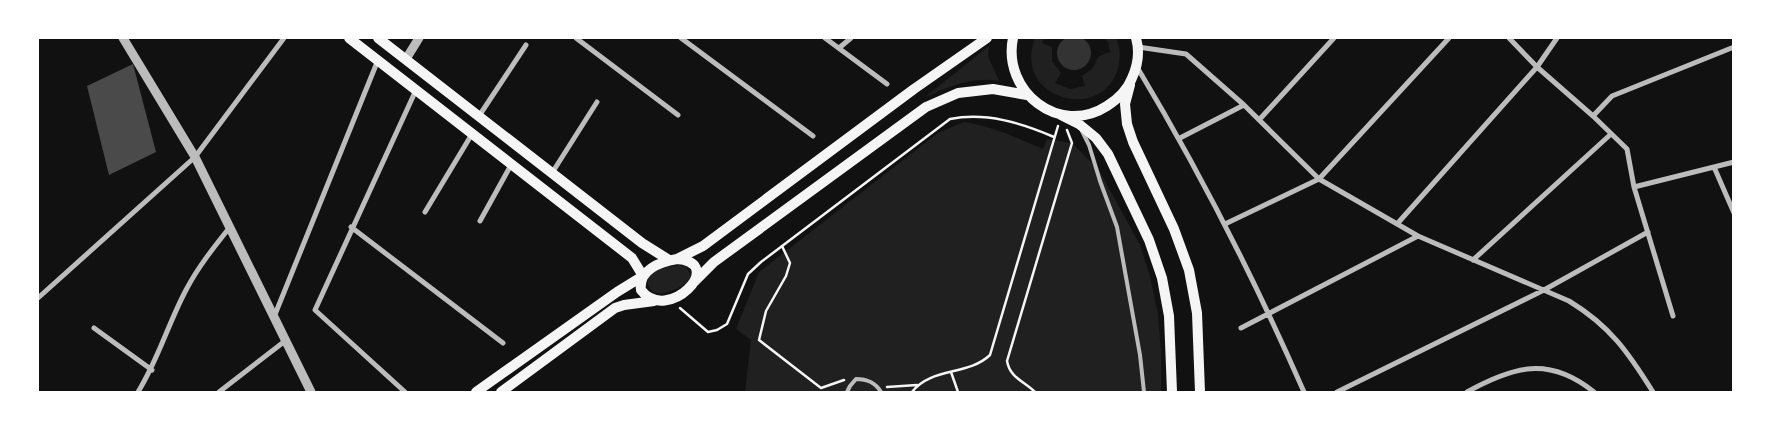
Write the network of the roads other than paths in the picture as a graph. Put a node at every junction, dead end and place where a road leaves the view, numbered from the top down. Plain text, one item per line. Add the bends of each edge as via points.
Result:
1 (123, 38) edge
2 (284, 38) edge
3 (349, 38) edge
4 (378, 38) edge
5 (419, 38) edge
6 (576, 38) edge
7 (681, 38) edge
8 (825, 38) edge
9 (851, 38) edge
10 (987, 38) edge
11 (1013, 38) edge
12 (1334, 38) edge
13 (1449, 38) edge
14 (1509, 38) edge
15 (1557, 38) edge
16 (1137, 42) edge
17 (526, 45) dead end
18 (1734, 47) edge
19 (839, 48) junction
20 (406, 59) junction
21 (378, 60) junction
22 (1137, 66) junction
23 (1537, 67) junction
24 (888, 84) dead end
25 (1130, 85) junction
26 (416, 89) junction
27 (1027, 95) junction
28 (597, 102) dead end
29 (1244, 105) junction
30 (678, 115) dead end
31 (1061, 115) junction
32 (479, 116) junction
33 (1593, 116) junction
34 (1259, 120) junction
35 (1078, 124) junction
36 (472, 134) junction
37 (1611, 134) junction
38 (813, 136) dead end
39 (1180, 138) junction
40 (195, 157) junction
41 (1734, 162) edge
42 (512, 164) junction
43 (1714, 167) junction
44 (552, 173) junction
45 (1319, 179) junction
46 (1634, 187) junction
47 (425, 212) dead end
48 (1734, 213) edge
49 (480, 221) dead end
50 (1225, 224) junction
51 (1397, 224) junction
52 (231, 227) junction
53 (351, 228) junction
54 (1648, 232) junction
55 (1418, 236) junction
56 (673, 259) junction
57 (1473, 260) junction
58 (643, 276) junction
59 (694, 282) junction
60 (1544, 290) junction
61 (38, 298) edge
62 (654, 300) junction
63 (1270, 313) junction
64 (1673, 316) dead end
65 (274, 317) junction
66 (94, 328) dead end
67 (1241, 328) dead end
68 (286, 341) junction
69 (503, 343) dead end
70 (152, 370) junction
71 (880, 390) edge
72 (138, 392) edge
73 (219, 392) edge
74 (311, 392) edge
75 (405, 392) edge
76 (476, 392) edge
77 (501, 392) edge
78 (847, 392) edge
79 (1144, 392) edge
80 (1172, 392) edge
81 (1200, 392) edge
82 (1304, 392) edge
83 (1337, 392) edge
84 (1467, 392) edge
85 (1594, 392) edge
86 (1653, 392) edge

1 - 40 street
2 - 40 street
3 - 21 main road
4 - 20 main road
5 - 20 street
6 - 30 street
7 - 38 street
8 - 19 street
9 - 19 street
10 - 56 main road via 704,246
11 - 27 main road via 1011,59 1016,78
12 - 34 street
13 - 45 street
14 - 23 street
15 - 23 street
16 - 22 main road
16 - 29 street via 1186,54
17 - 32 street
18 - 33 street via 1612,96
19 - 24 street
20 - 32 main road
21 - 26 main road
21 - 65 street
22 - 25 main road
22 - 39 street
23 - 33 street
23 - 51 street
25 - 31 main road via 1117,100 1100,111 1081,116
25 - 81 main road via 1125,104 1127,124 1189,270 1197,314
26 - 36 main road
26 - 53 street
27 - 31 main road via 1042,108
27 - 59 main road via 993,89 958,93 926,107 714,262
28 - 44 street
29 - 34 street
29 - 39 street
31 - 35 main road
32 - 44 main road
33 - 37 street
34 - 45 street
35 - 79 lane via 1117,227
35 - 80 main road via 1096,138 1108,154 1149,240 1162,278 1169,316
36 - 42 main road
36 - 47 street
37 - 46 street via 1627,149
37 - 57 street
39 - 50 street
40 - 52 street
40 - 61 street
41 - 43 street
42 - 49 street
42 - 58 main road via 632,258
43 - 46 street
43 - 48 street
44 - 56 main road via 642,243
45 - 50 street
45 - 51 street
46 - 54 street
50 - 63 street
51 - 55 street
52 - 65 street
52 - 70 street via 202,262 185,291
53 - 69 street
53 - 75 street via 315,310
54 - 60 street
54 - 64 street
55 - 57 street
55 - 63 street
56 - 58 main road via 655,266
56 - 59 main road via 686,260 694,266
57 - 60 street
58 - 62 main road via 641,290
58 - 76 main road
59 - 62 main road via 686,292 669,299
60 - 83 street
60 - 86 street via 1569,301 1610,332
62 - 77 main road via 616,308
63 - 67 street
63 - 82 street
65 - 68 street
66 - 70 street
68 - 73 street
68 - 74 street
70 - 72 street
71 - 78 lane via 872,381 864,379 856,380
84 - 85 street via 1506,374 1537,368 1572,377

